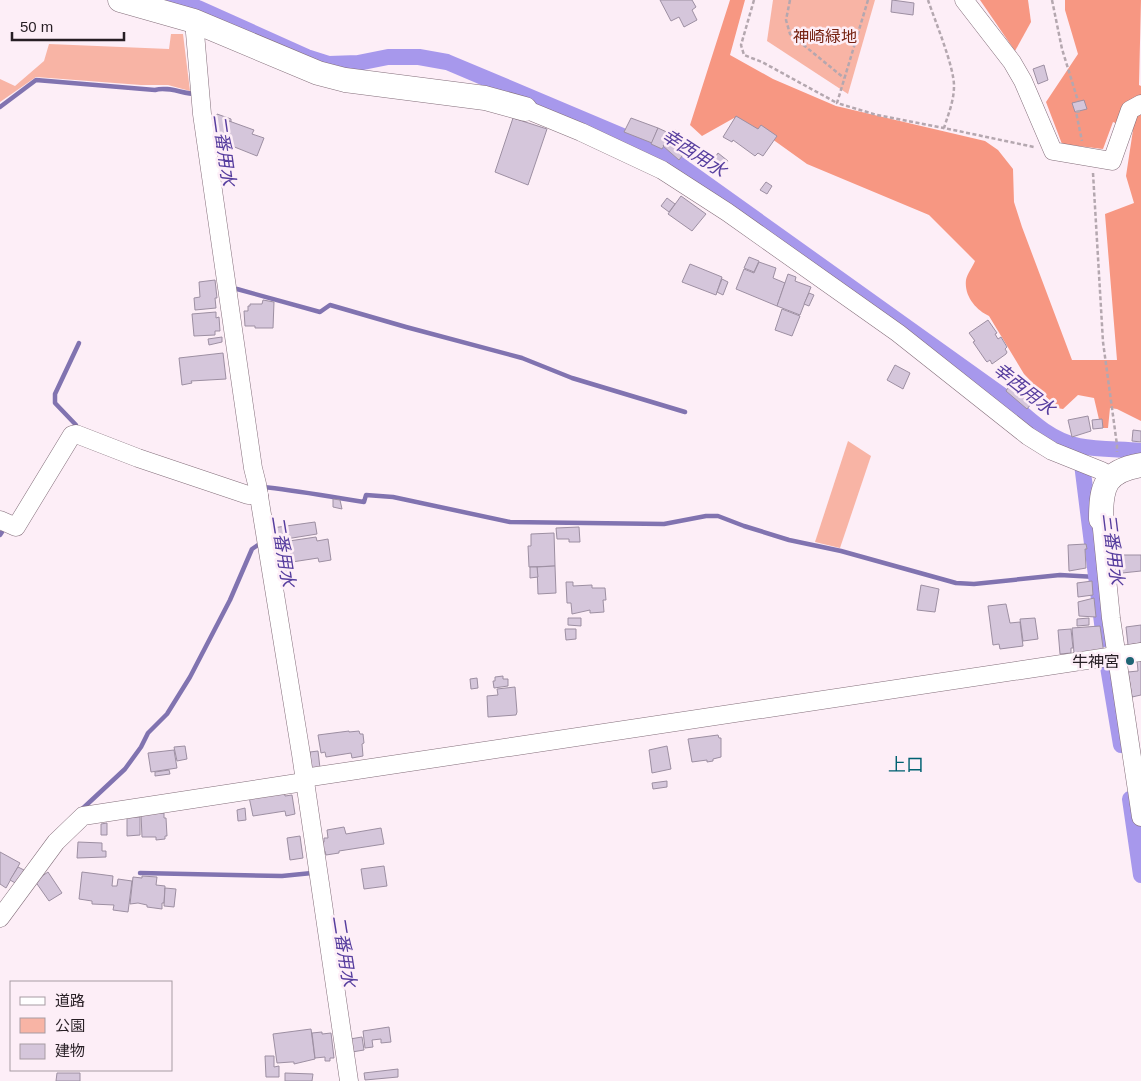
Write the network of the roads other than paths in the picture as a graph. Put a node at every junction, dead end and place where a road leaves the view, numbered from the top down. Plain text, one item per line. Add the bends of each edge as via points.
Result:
1 (120, 0) edge
2 (964, 0) edge
3 (194, 21) junction
4 (1141, 104) edge
5 (525, 109) joint
6 (1141, 465) edge
7 (1110, 478) junction
8 (259, 495) junction
9 (1102, 520) joint
10 (1, 523) edge
11 (1141, 652) edge
12 (1116, 656) junction
13 (300, 782) junction
14 (1141, 817) edge
15 (0, 918) edge
16 (349, 1081) edge

1 - 3 street
2 - 4 street via 1012,62 1053,151 1112,161 1130,110
3 - 5 street via 318,73 345,80 485,98
3 - 8 street via 202,114
5 - 7 street via 662,170 728,212 898,333 1028,436 1102,471
6 - 7 street via 1120,471
7 - 9 street via 1102,493
8 - 10 street via 248,495 76,434 72,435 16,527
8 - 13 street
9 - 12 street
11 - 12 street
12 - 13 street
12 - 14 street
13 - 15 street via 83,816 56,842
13 - 16 street

